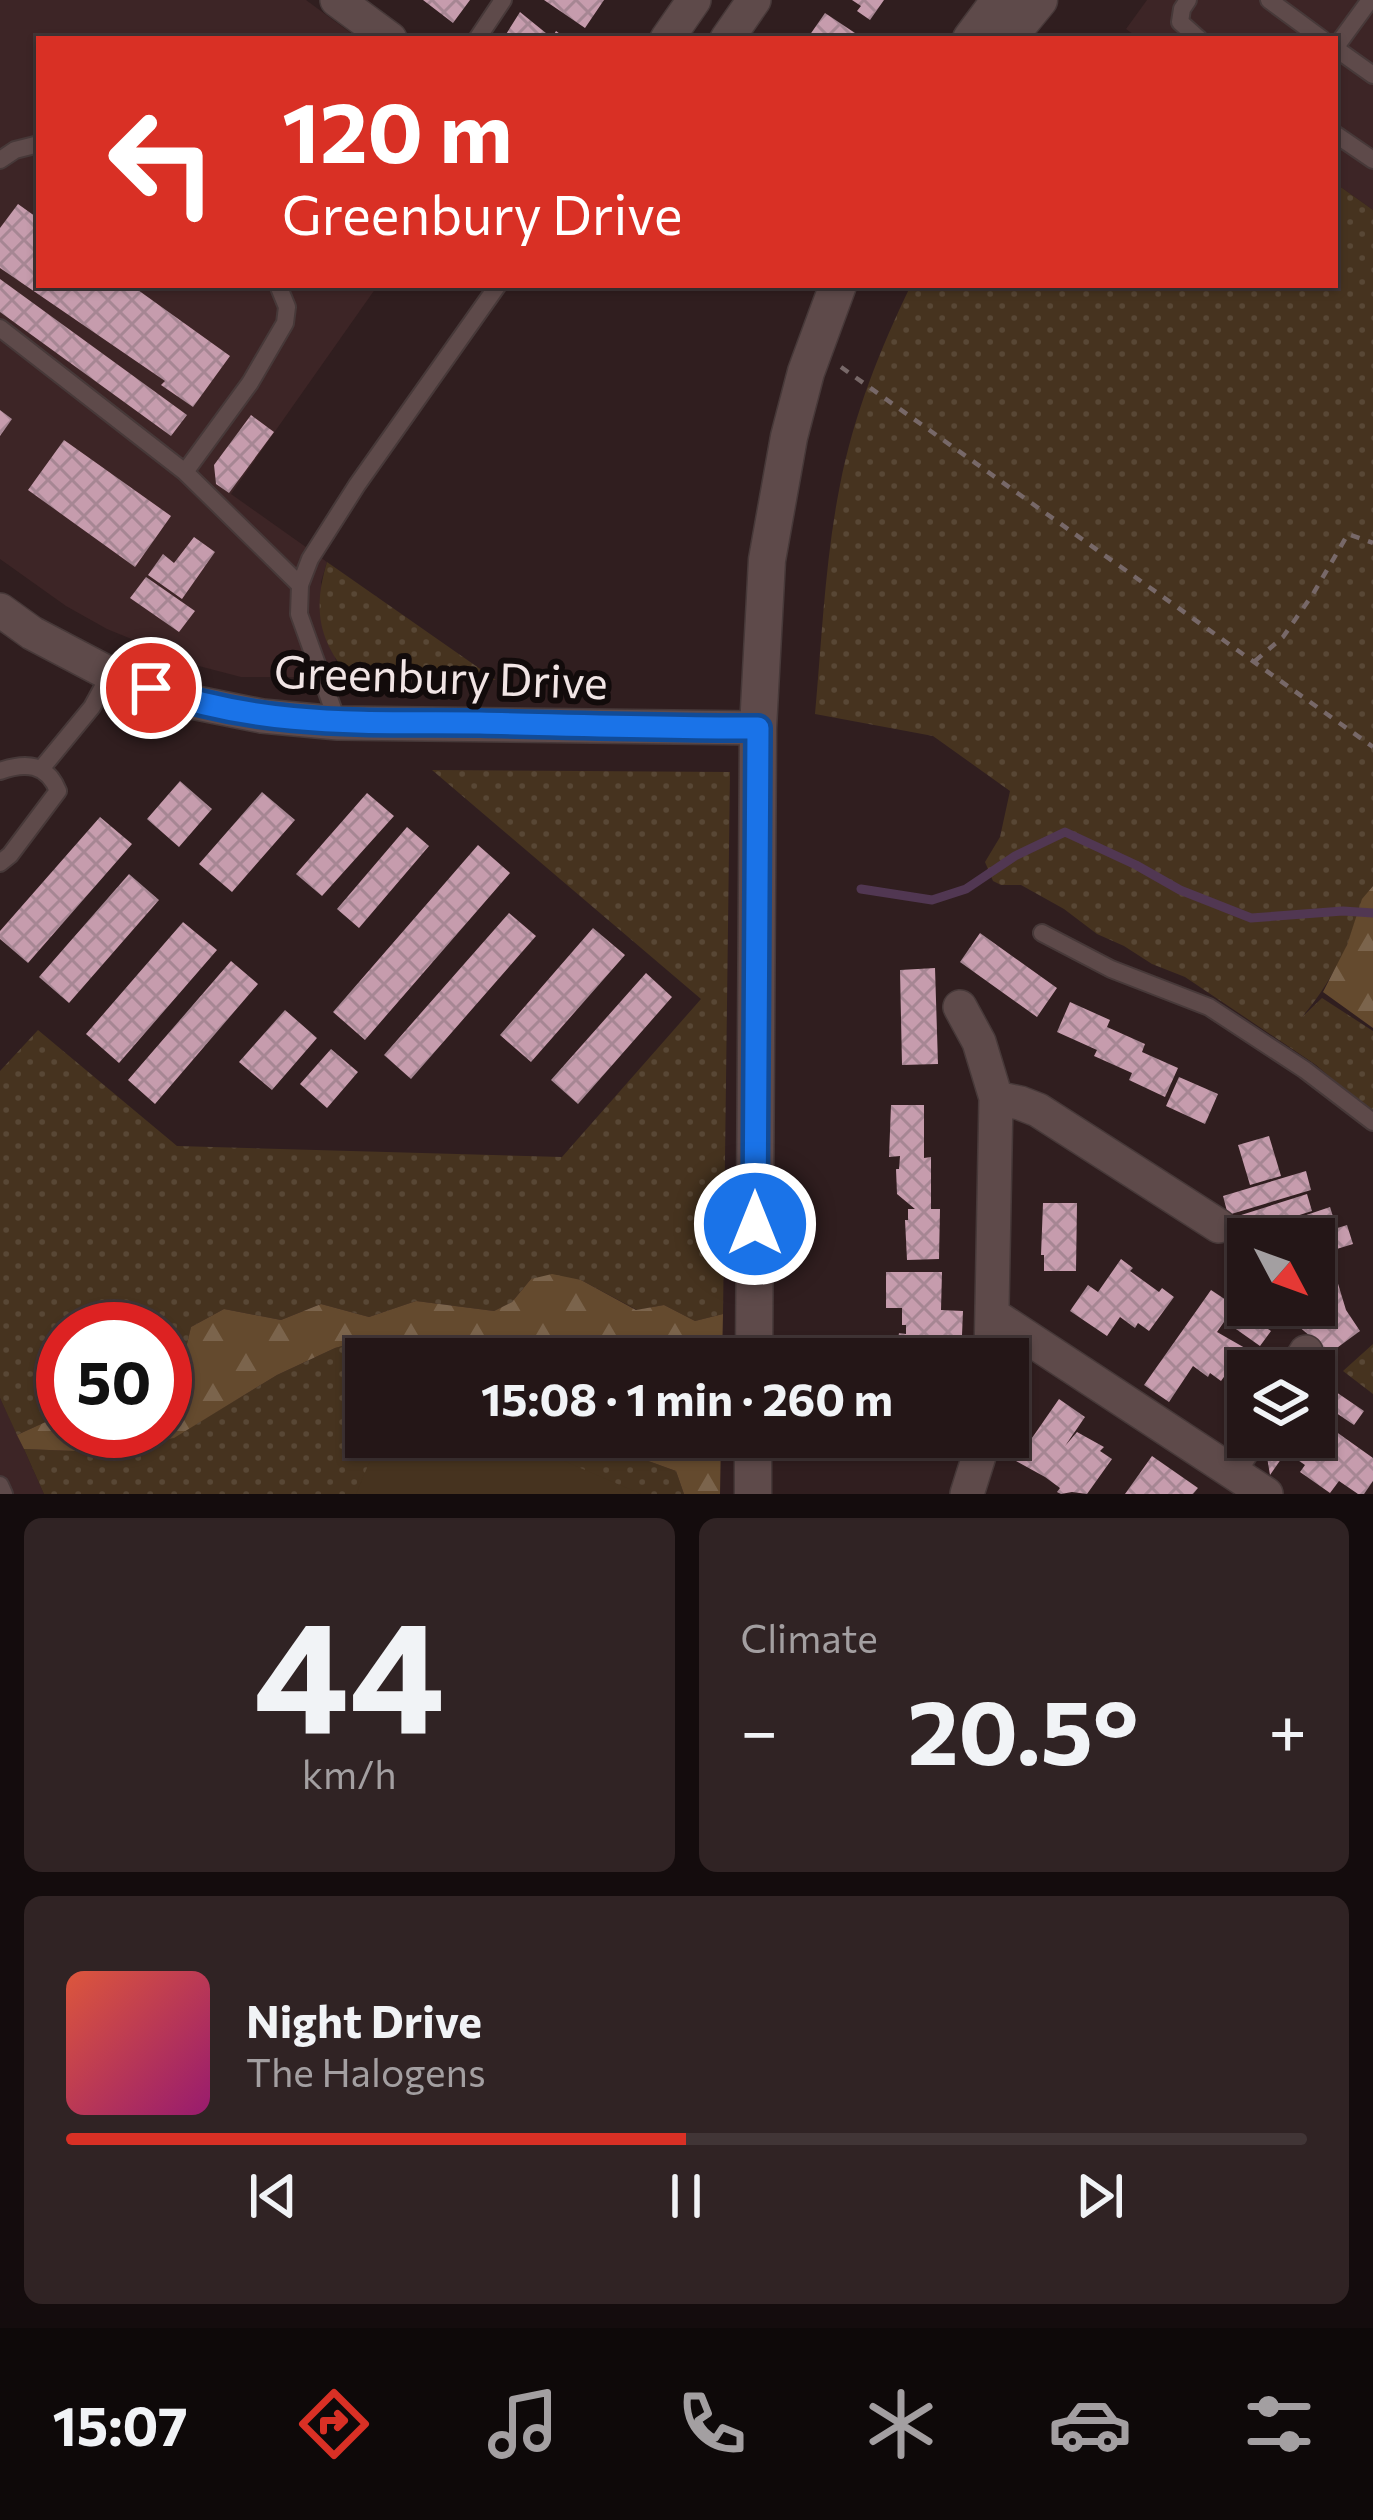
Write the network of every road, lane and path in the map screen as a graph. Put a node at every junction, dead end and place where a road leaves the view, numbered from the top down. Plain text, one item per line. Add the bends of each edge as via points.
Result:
1 (337, 0) edge
2 (503, 0) edge
3 (694, 0) edge
4 (754, 0) edge
5 (1000, 0) edge
6 (1039, 0) edge
7 (1188, 0) edge
8 (1269, 0) edge
9 (1370, 0) edge
10 (386, 36) edge
11 (479, 36) edge
12 (669, 36) edge
13 (730, 36) edge
14 (972, 36) edge
15 (1009, 36) edge
16 (1195, 36) edge
17 (1318, 36) edge
18 (1338, 44) edge
19 (1338, 50) edge
20 (1373, 75) edge
21 (1338, 136) edge
22 (36, 145) edge
23 (0, 160) edge
24 (1373, 160) edge
25 (279, 288) edge
26 (496, 288) edge
27 (837, 288) edge
28 (0, 328) edge
29 (817, 349) junction
30 (184, 472) junction
31 (1373, 543) edge
32 (300, 586) junction
33 (0, 610) edge
34 (1255, 661) junction
35 (110, 674) junction
36 (338, 724) junction
37 (758, 728) junction
38 (1373, 747) edge
39 (41, 769) junction
40 (0, 771) edge
41 (0, 862) edge
42 (1042, 934) dead end
43 (960, 1007) dead end
44 (996, 1097) junction
45 (1373, 1122) edge
46 (1219, 1226) dead end
47 (993, 1315) junction
48 (754, 1338) edge
49 (992, 1338) edge
50 (753, 1458) edge
51 (978, 1458) edge
52 (1237, 1458) edge
53 (1230, 1469) junction
54 (0, 1485) edge
55 (1261, 1493) edge
56 (4, 1494) edge
57 (753, 1494) edge
58 (967, 1494) edge

1 - 10 street
2 - 11 lane
3 - 12 street
4 - 13 street
5 - 14 main road
6 - 15 main road
7 - 16 lane via 1180,22
8 - 17 lane
9 - 18 lane
19 - 20 lane
21 - 24 lane
22 - 23 lane
25 - 30 lane via 285,323
26 - 32 lane via 357,485
27 - 29 main road
28 - 30 lane
29 - 34 path
29 - 37 main road via 788,436 770,541
30 - 32 lane
31 - 34 path via 1348,534 1283,637
32 - 36 lane via 298,614
33 - 35 street, Greenbury Drive
34 - 38 path
35 - 36 street, Greenbury Drive via 192,702
35 - 39 lane
36 - 37 street, Greenbury Drive
37 - 48 main road
39 - 40 lane via 17,764
39 - 41 lane via 58,791
42 - 45 lane via 1208,1007
43 - 44 street
44 - 46 street via 1038,1110
44 - 47 street
47 - 49 street
47 - 53 street
50 - 57 main road
51 - 58 street
52 - 53 street
53 - 55 street
54 - 56 lane

